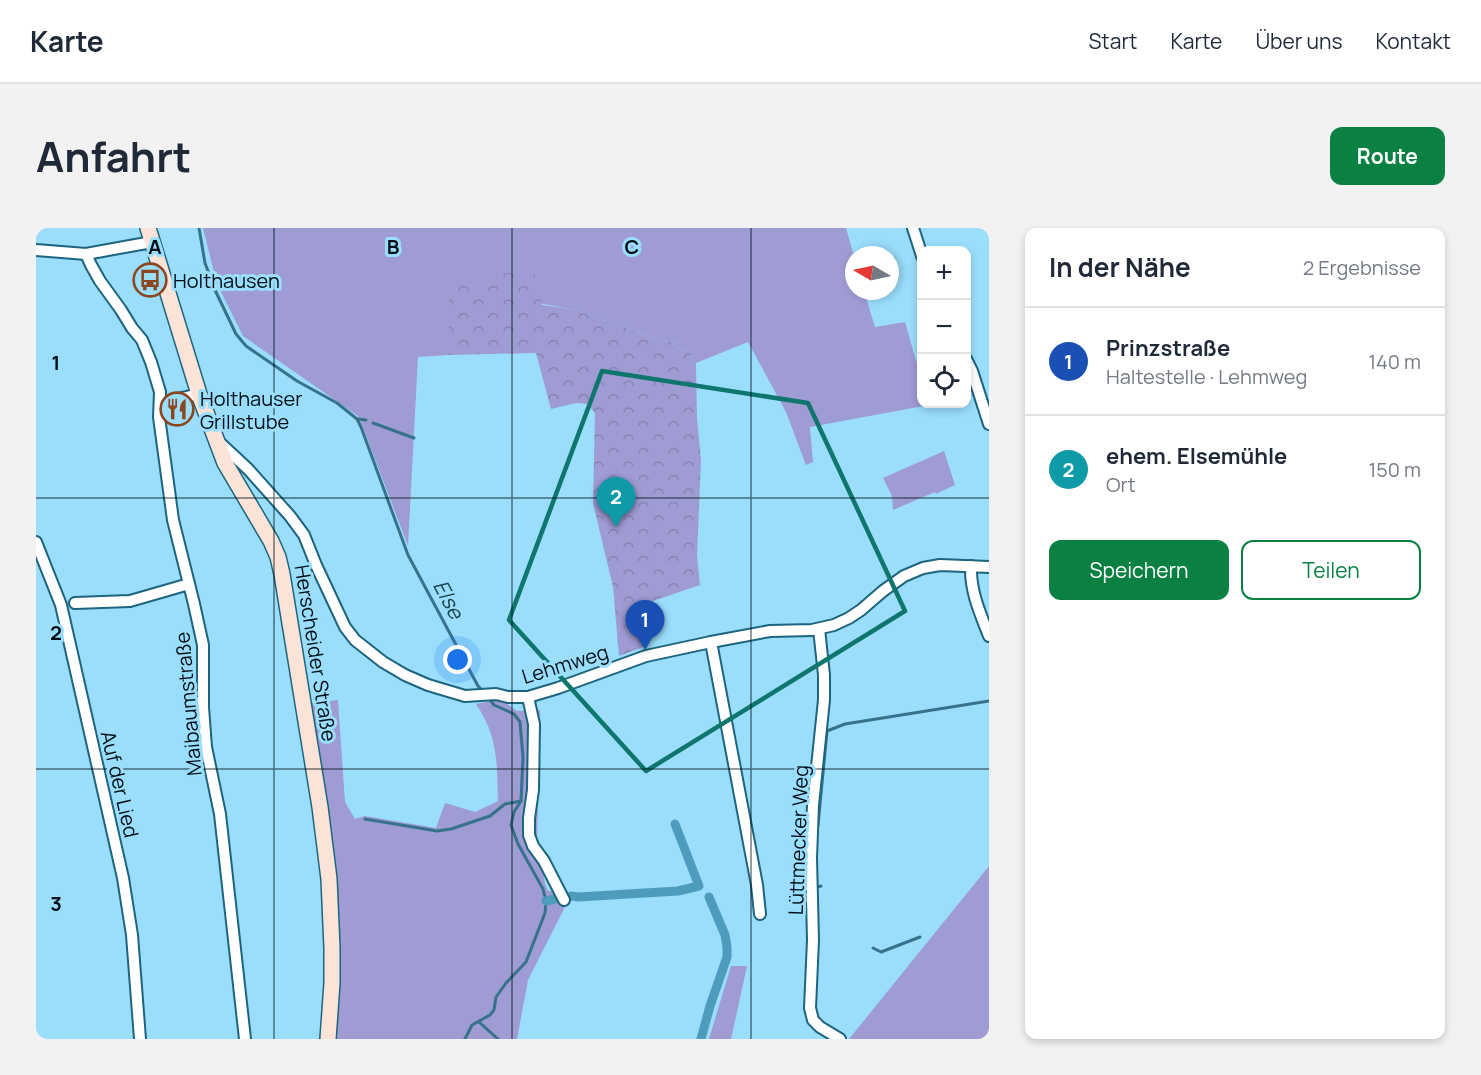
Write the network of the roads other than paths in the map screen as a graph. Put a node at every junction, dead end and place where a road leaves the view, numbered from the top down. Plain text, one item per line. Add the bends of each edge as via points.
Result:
1 (913, 228) edge
2 (150, 235) edge
3 (918, 246) edge
4 (36, 250) edge
5 (87, 254) junction
6 (971, 368) edge
7 (199, 394) junction
8 (160, 403) junction
9 (989, 424) edge
10 (217, 439) junction
11 (36, 542) edge
12 (971, 566) junction
13 (989, 567) edge
14 (189, 584) junction
15 (75, 603) dead end
16 (815, 629) junction
17 (989, 636) edge
18 (711, 642) junction
19 (528, 697) junction
20 (564, 900) dead end
21 (760, 914) dead end
22 (140, 1039) edge
23 (245, 1039) edge
24 (328, 1039) edge
25 (840, 1039) edge

1 - 3 street
2 - 5 street
2 - 7 main road, Herscheider Straße
4 - 5 street
5 - 8 street, Maibaumstraße via 100,281 142,340 160,392
6 - 9 street
7 - 8 street
7 - 10 main road, Herscheider Straße
8 - 14 street, Maibaumstraße via 173,520
10 - 19 street, Lehmweg via 304,535 345,627 355,640 383,662 428,685 458,694
10 - 24 main road, Herscheider Straße via 229,472 271,541 282,574 329,879 332,983
11 - 22 street, Auf der Lied via 61,605 123,879 132,935
12 - 13 street, Lehmweg
12 - 16 street, Lehmweg via 940,565 914,571 849,618
12 - 17 street via 975,599
14 - 15 street via 130,601
14 - 23 street, Maibaumstraße via 203,645 206,747 220,814
16 - 18 street, Lehmweg via 770,631
16 - 25 street, Lüttmecker Weg via 824,675 824,700 813,805 810,1008 820,1028
18 - 19 street, Lehmweg via 646,656
18 - 21 street
19 - 20 street via 534,724 529,835

